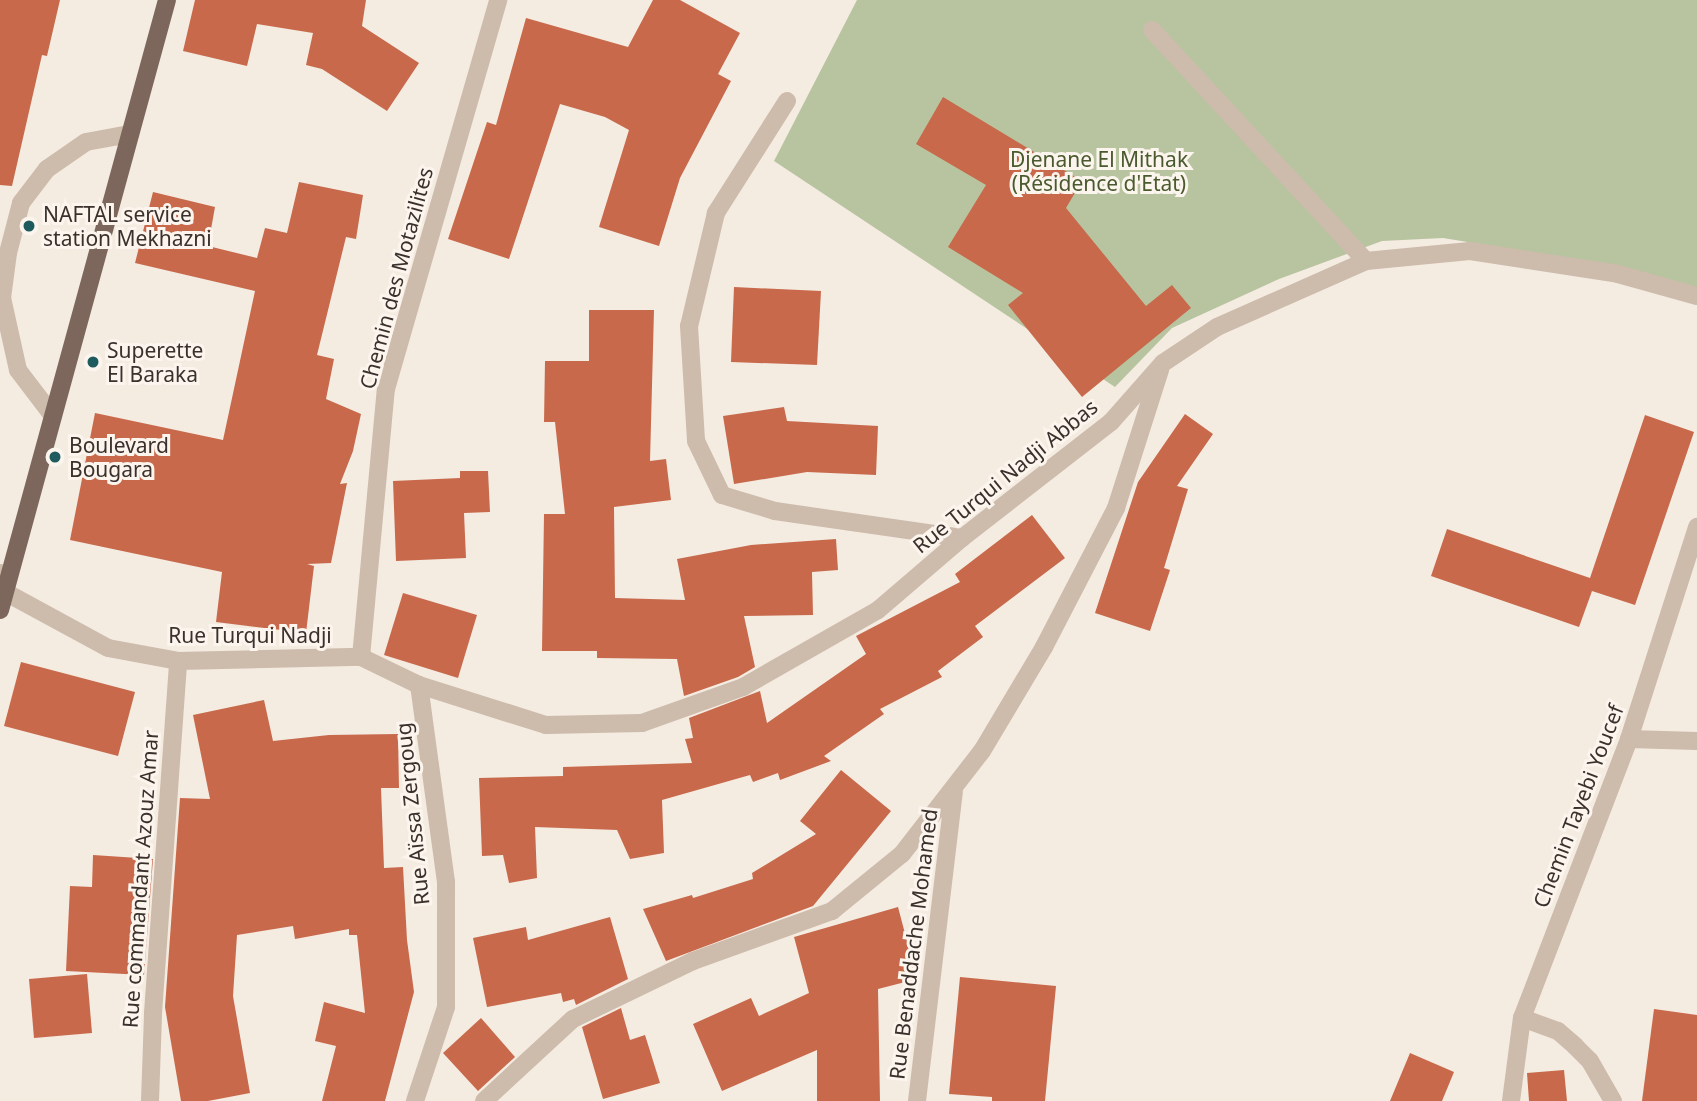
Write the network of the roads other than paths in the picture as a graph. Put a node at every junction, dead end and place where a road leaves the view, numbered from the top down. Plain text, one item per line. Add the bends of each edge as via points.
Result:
1 (167, 0) edge
2 (498, 0) edge
3 (1152, 30) dead end
4 (787, 101) dead end
5 (130, 134) junction
6 (1366, 261) junction
7 (1697, 296) edge
8 (1163, 363) junction
9 (53, 416) junction
10 (1697, 527) edge
11 (962, 538) junction
12 (0, 573) edge
13 (2, 601) edge
14 (361, 657) junction
15 (178, 661) junction
16 (419, 685) junction
17 (1629, 739) junction
18 (1697, 741) edge
19 (954, 791) junction
20 (1522, 1018) junction
21 (150, 1101) edge
22 (415, 1101) edge
23 (484, 1101) edge
24 (917, 1101) edge
25 (1511, 1101) edge
26 (1613, 1101) edge

1 - 5 main road
2 - 14 street, Chemin des Motazilites via 386,389
3 - 6 street
4 - 11 street via 716,213 689,327 696,441 722,495 775,511
5 - 9 main road
5 - 9 street via 86,142 47,169 21,203 2,298 18,370
6 - 7 street, Rue Turqui Nadji Abbas via 1470,251 1618,274
6 - 8 street, Rue Turqui Nadji Abbas via 1217,327
8 - 11 street, Rue Turqui Nadji Abbas via 1111,422
8 - 19 street via 1116,508 1045,647
9 - 13 main road
10 - 17 street, Chemin Tayebi Youcef
11 - 16 street, Rue Turqui Nadji Abbas via 878,610 743,687 642,723 546,725
12 - 13 street
13 - 15 street, Rue Turqui Nadji via 108,648
14 - 15 street, Rue Turqui Nadji
14 - 16 street, Rue Turqui Nadji
15 - 21 street, Rue commandant Azouz Amar
16 - 22 street, Rue Aïssa Zergoug via 446,882 446,1007
17 - 18 street
17 - 20 street, Chemin Tayebi Youcef
19 - 23 street via 902,854 832,911 693,961 573,1020
19 - 24 street, Rue Benaddache Mohamed
20 - 25 street, Chemin Tayebi Youcef
20 - 26 street via 1558,1031 1575,1046 1590,1061

